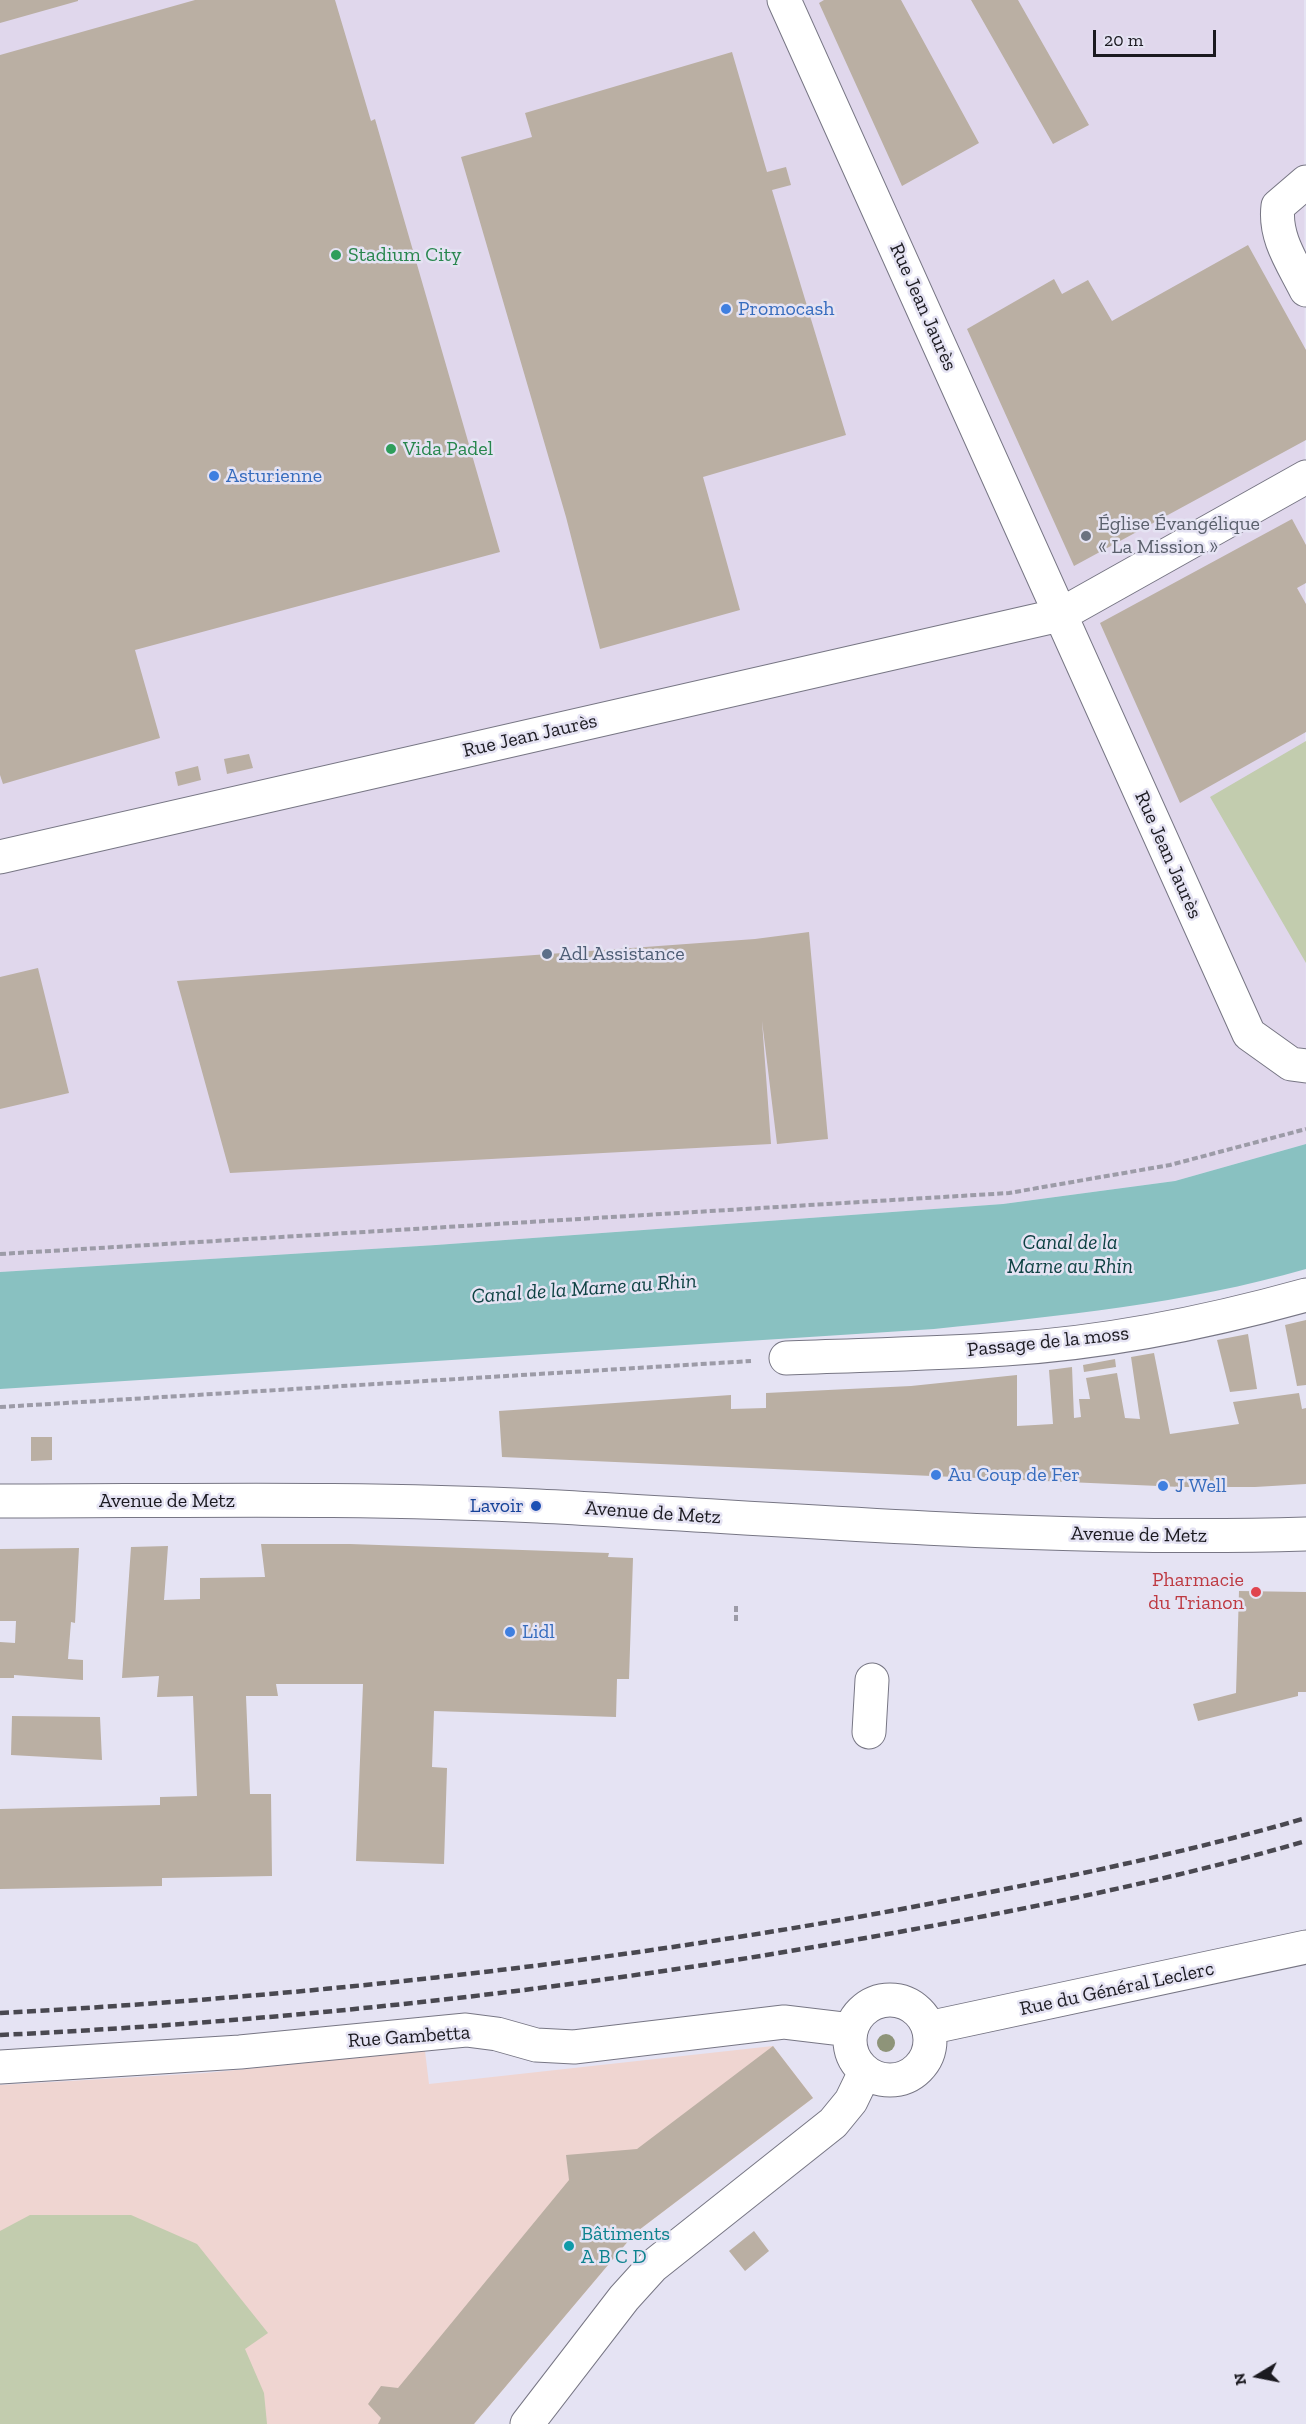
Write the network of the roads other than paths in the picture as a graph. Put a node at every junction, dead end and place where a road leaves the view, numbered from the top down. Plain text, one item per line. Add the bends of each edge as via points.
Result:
1 (784, 0) edge
2 (1306, 182) edge
3 (1306, 290) edge
4 (1306, 477) edge
5 (1060, 615) junction
6 (0, 857) edge
7 (1306, 1066) edge
8 (1306, 1295) edge
9 (786, 1358) road end
10 (0, 1502) edge
11 (1306, 1534) edge
12 (872, 1680) dead end
13 (869, 1732) dead end
14 (1306, 1947) edge
15 (928, 2028) junction
16 (851, 2030) junction
17 (0, 2067) edge
18 (865, 2072) junction
19 (527, 2424) edge

1 - 5 street, Rue Jean Jaurès
2 - 3 street via 1278,206 1276,223 1278,236
4 - 5 street
5 - 6 street, Rue Jean Jaurès
5 - 7 street, Rue Jean Jaurès via 1249,1034 1292,1064
8 - 9 street, Passage de la moss via 1133,1333 1007,1349
10 - 11 street, Avenue de Metz via 380,1502 536,1506 878,1528 1215,1537
12 - 13 street
14 - 15 street, Rue du Général Leclerc
15 - 16 street via 919,2012 904,2002 886,2000 864,2009
15 - 18 street via 929,2053 918,2069 901,2079 883,2080
16 - 17 street, Rue Gambetta via 784,2022 574,2047 536,2045 466,2030 240,2052
16 - 18 street via 852,2054
18 - 19 street via 851,2101 833,2122 653,2266

